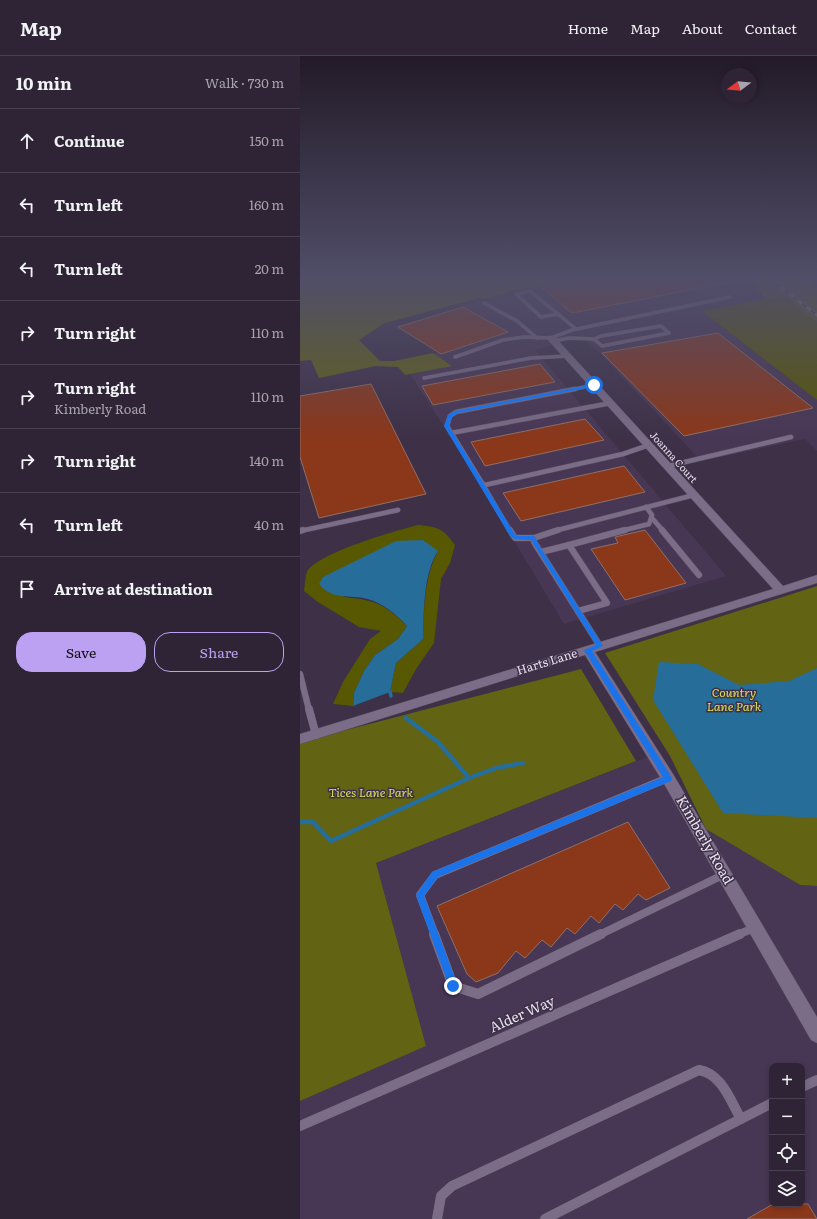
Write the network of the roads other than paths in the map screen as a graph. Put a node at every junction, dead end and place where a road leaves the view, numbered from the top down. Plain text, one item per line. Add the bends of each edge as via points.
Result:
1 (529, 331) edge
2 (571, 331) edge
3 (629, 331) edge
4 (667, 331) edge
5 (537, 338) junction
6 (594, 339) junction
7 (552, 340) junction
8 (568, 356) junction
9 (455, 357) dead end
10 (424, 378) dead end
11 (594, 385) junction
12 (611, 403) junction
13 (451, 433) junction
14 (791, 437) dead end
15 (649, 445) junction
16 (668, 466) junction
17 (483, 485) junction
18 (694, 495) junction
19 (646, 507) junction
20 (398, 510) dead end
21 (652, 518) junction
22 (300, 531) edge
23 (534, 538) junction
24 (569, 545) junction
25 (541, 552) junction
26 (699, 575) dead end
27 (817, 579) edge
28 (781, 590) junction
29 (578, 611) junction
30 (594, 648) junction
31 (300, 674) edge
32 (316, 735) junction
33 (300, 740) edge
34 (668, 778) junction
35 (725, 874) junction
36 (756, 928) junction
37 (813, 1018) edge
38 (817, 1034) edge
39 (817, 1080) edge
40 (805, 1086) edge
41 (769, 1105) edge
42 (741, 1119) junction
43 (300, 1126) edge
44 (437, 1219) edge
45 (545, 1219) edge

1 - 5 lane
2 - 7 lane
3 - 6 lane
4 - 6 lane via 669,333 602,346
5 - 7 lane
5 - 9 lane via 519,337 503,340
6 - 7 lane
7 - 8 street, Joanna Court
8 - 10 lane via 531,358
8 - 11 street, Joanna Court
11 - 12 street, Joanna Court
11 - 13 lane via 456,412 447,420
12 - 13 lane
12 - 15 street, Joanna Court
13 - 17 lane
14 - 16 lane
15 - 16 street, Joanna Court
15 - 17 lane via 623,454
16 - 18 street, Joanna Court
17 - 23 lane via 515,538
18 - 19 lane
18 - 28 street, Joanna Court
19 - 21 lane
19 - 23 lane
20 - 22 lane
21 - 24 lane via 649,524
21 - 26 lane
23 - 25 lane
24 - 25 lane
24 - 29 lane via 607,603
25 - 29 lane
27 - 28 street, Harts Lane
28 - 30 street, Harts Lane
29 - 30 lane
30 - 32 street, Harts Lane
30 - 34 street, Kimberly Road
31 - 32 lane
32 - 33 street, Harts Lane
34 - 35 street, Kimberly Road
34 - 35 lane via 435,875 420,895 453,986 478,994
35 - 36 street, Kimberly Road
36 - 37 street, Kimberly Road
36 - 43 lane, Alder Way
37 - 38 street, Kimberly Road
39 - 40 lane
41 - 42 lane
42 - 44 lane via 721,1083 710,1072 699,1070 452,1186 441,1196
42 - 45 lane

